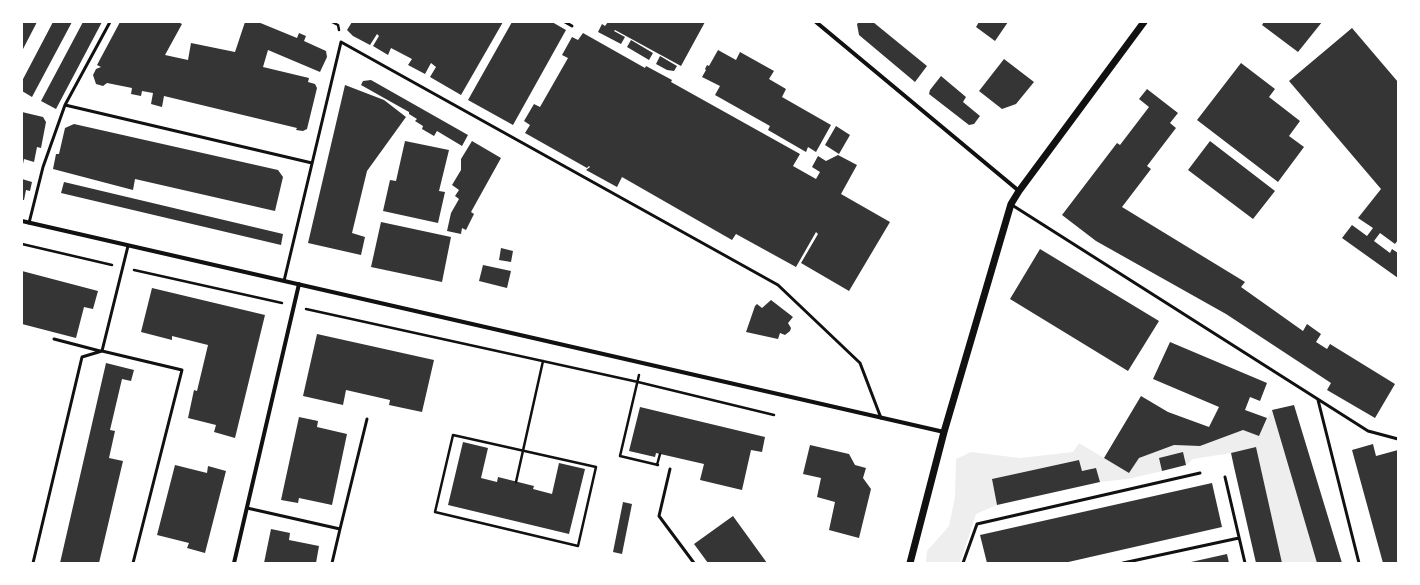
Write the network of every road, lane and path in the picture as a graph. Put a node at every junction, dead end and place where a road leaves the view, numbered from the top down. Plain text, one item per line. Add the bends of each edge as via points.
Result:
1 (110, 22) edge
2 (340, 22) edge
3 (565, 22) edge
4 (816, 22) edge
5 (1144, 22) edge
6 (338, 25) dead end
7 (572, 26) dead end
8 (65, 105) junction
9 (312, 163) junction
10 (1019, 191) junction
11 (1011, 204) junction
12 (22, 222) edge
13 (29, 223) junction
14 (22, 244) edge
15 (128, 246) junction
16 (123, 267) junction
17 (284, 281) junction
18 (299, 284) junction
19 (294, 306) junction
20 (54, 339) dead end
21 (102, 351) junction
22 (542, 361) junction
23 (642, 363) junction
24 (638, 382) junction
25 (1318, 400) junction
26 (774, 415) dead end
27 (881, 418) junction
28 (367, 419) dead end
29 (944, 432) junction
30 (1398, 439) edge
31 (523, 451) junction
32 (660, 454) dead end
33 (657, 465) junction
34 (670, 469) joint
35 (1200, 473) dead end
36 (1225, 477) dead end
37 (516, 482) dead end
38 (247, 508) junction
39 (340, 529) junction
40 (1239, 538) junction
41 (34, 563) edge
42 (133, 563) edge
43 (234, 563) edge
44 (332, 563) edge
45 (694, 563) edge
46 (910, 563) edge
47 (963, 563) edge
48 (1123, 563) edge
49 (1245, 563) edge
50 (1359, 563) edge

1 - 8 lane
2 - 6 path
3 - 7 lane
4 - 10 street
5 - 10 street
8 - 9 lane
8 - 13 lane via 43,167
9 - 17 lane
9 - 27 lane via 341,42 778,285 860,363
10 - 11 street
11 - 25 lane
11 - 29 street
12 - 13 street
13 - 15 street
14 - 16 path
15 - 16 lane
15 - 17 street
16 - 19 path
16 - 21 lane
17 - 18 street
18 - 19 street
18 - 23 street
19 - 22 path
19 - 38 street
20 - 21 lane
21 - 41 lane via 82,357
21 - 42 lane via 182,370
22 - 24 path
22 - 31 path
23 - 24 path
23 - 27 street
24 - 26 path
24 - 33 path via 620,456
25 - 30 lane via 1368,431
25 - 50 lane
27 - 29 street
28 - 39 lane
29 - 46 street
31 - 31 path via 453,434 435,512 578,546 596,467
31 - 37 path
32 - 33 path
33 - 34 path
34 - 45 lane via 659,516
35 - 47 lane via 977,524
36 - 40 lane
38 - 39 lane
38 - 43 street
39 - 44 lane
40 - 48 lane
40 - 49 lane

